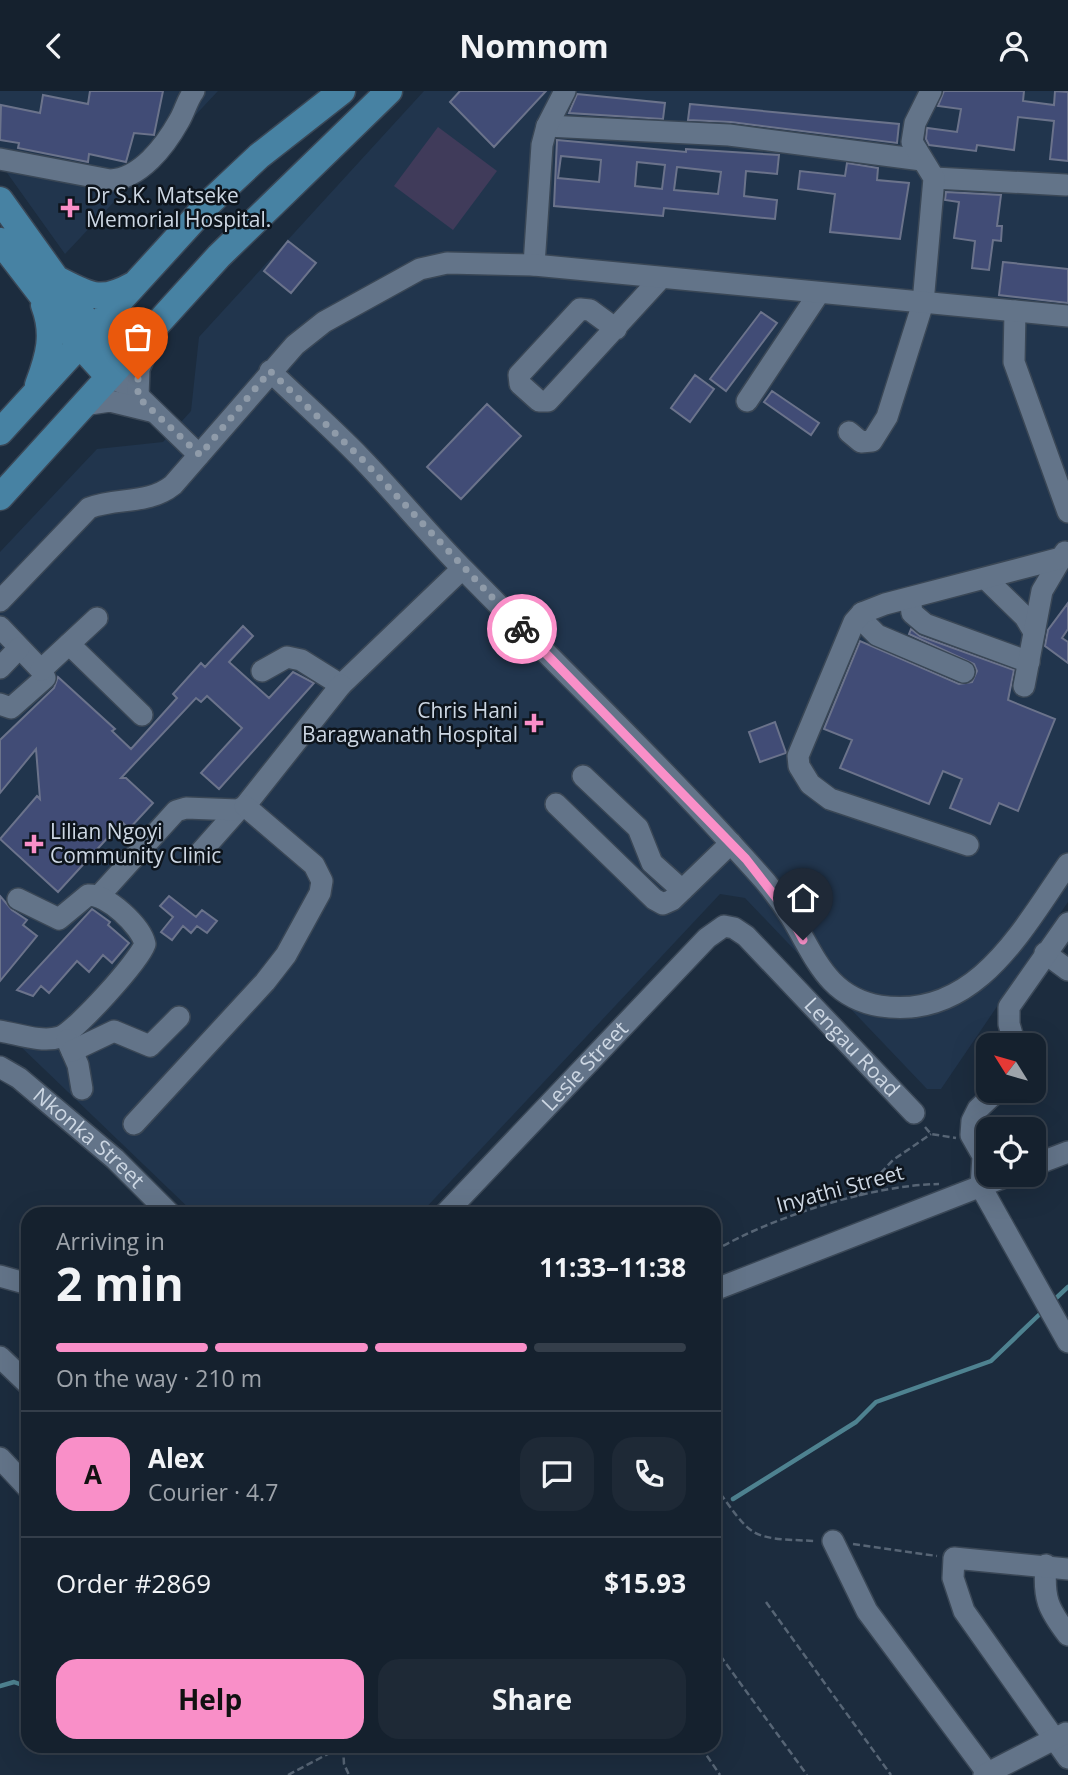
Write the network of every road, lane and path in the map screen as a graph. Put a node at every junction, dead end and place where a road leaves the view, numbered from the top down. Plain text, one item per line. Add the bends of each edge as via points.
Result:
1 (194, 91) edge
2 (342, 91) edge
3 (389, 91) edge
4 (565, 91) edge
5 (931, 91) edge
6 (547, 126) junction
7 (0, 159) edge
8 (928, 169) junction
9 (1066, 185) dead end
10 (0, 200) edge
11 (0, 241) edge
12 (534, 265) junction
13 (661, 278) junction
14 (137, 283) junction
15 (49, 288) junction
16 (819, 293) junction
17 (923, 303) junction
18 (1014, 311) junction
19 (1068, 316) edge
20 (160, 321) junction
21 (616, 329) junction
22 (86, 337) junction
23 (270, 371) junction
24 (130, 387) junction
25 (36, 394) junction
26 (747, 401) dead end
27 (83, 405) junction
28 (0, 432) edge
29 (849, 432) dead end
30 (200, 455) junction
31 (0, 497) edge
32 (1068, 512) edge
33 (1065, 553) edge
34 (462, 569) junction
35 (986, 579) junction
36 (911, 598) junction
37 (0, 601) edge
38 (862, 613) junction
39 (97, 618) dead end
40 (0, 627) edge
41 (1034, 632) junction
42 (69, 644) junction
43 (19, 648) junction
44 (1029, 662) junction
45 (0, 668) edge
46 (41, 670) junction
47 (262, 671) dead end
48 (964, 672) dead end
49 (341, 685) junction
50 (1024, 686) dead end
51 (0, 704) edge
52 (142, 715) dead end
53 (583, 776) dead end
54 (556, 803) dead end
55 (242, 808) junction
56 (731, 843) junction
57 (968, 845) dead end
58 (199, 854) dead end
59 (1068, 864) edge
60 (682, 890) junction
61 (99, 896) junction
62 (18, 899) dead end
63 (1068, 923) edge
64 (728, 926) joint
65 (1045, 953) junction
66 (1068, 970) edge
67 (178, 1017) dead end
68 (0, 1031) edge
69 (1012, 1033) edge
70 (68, 1043) junction
71 (0, 1067) edge
72 (82, 1089) dead end
73 (984, 1103) edge
74 (914, 1113) joint
75 (134, 1124) dead end
76 (931, 1134) junction
77 (971, 1135) junction
78 (976, 1144) edge
79 (1068, 1152) edge
80 (1046, 1160) edge
81 (948, 1183) dead end
82 (981, 1187) joint
83 (859, 1196) junction
84 (163, 1207) edge
85 (452, 1207) edge
86 (721, 1248) edge
87 (0, 1276) edge
88 (21, 1282) edge
89 (721, 1287) edge
90 (1068, 1342) edge
91 (0, 1357) edge
92 (21, 1377) edge
93 (0, 1458) edge
94 (21, 1480) edge
95 (834, 1541) dead end
96 (1046, 1565) junction
97 (1068, 1569) edge
98 (766, 1602) dead end
99 (1068, 1635) edge
100 (721, 1657) edge
101 (1062, 1736) edge
102 (330, 1753) edge
103 (343, 1753) edge
104 (705, 1753) edge
105 (1068, 1758) edge
106 (987, 1774) edge
107 (288, 1775) edge
108 (349, 1775) edge
109 (720, 1775) edge
110 (807, 1775) edge
111 (891, 1775) edge

1 - 7 street via 174,130 146,163 123,179
2 - 14 main road via 220,193
3 - 20 main road via 257,218
4 - 6 street
5 - 8 street via 913,134 914,148
6 - 8 street via 730,135
6 - 12 street
8 - 9 street
8 - 17 street
10 - 15 main road
11 - 15 main road
12 - 13 street
12 - 23 street via 447,263 407,274 312,330
13 - 16 street
13 - 21 street
14 - 15 main road via 103,296
14 - 22 main road
15 - 22 main road
15 - 25 main road via 52,331
16 - 17 street
16 - 26 street
17 - 18 street
17 - 29 street via 878,434 872,441 861,442
18 - 19 street
18 - 32 street via 1014,362
20 - 24 main road
20 - 24 street
21 - 21 street via 548,401 539,401 520,384 519,375 580,309 590,310
22 - 24 main road
22 - 25 main road
23 - 30 street
23 - 34 street via 361,458
24 - 27 main road
24 - 27 street via 110,401
24 - 30 street
25 - 28 main road
27 - 31 main road
30 - 37 street via 162,494 89,508
33 - 35 street
33 - 41 street via 1042,591
34 - 49 street
34 - 56 street
35 - 36 street
35 - 41 street
36 - 38 street
36 - 44 street via 912,613 925,624
38 - 48 street via 877,635
38 - 57 street via 854,622 798,756 803,774 831,799
39 - 42 street
40 - 43 street
41 - 44 street
42 - 46 street
42 - 52 street
43 - 45 street
43 - 46 street
44 - 50 street
46 - 51 street via 42,683 11,708
47 - 49 street via 287,657 301,660
49 - 55 street
53 - 60 street via 638,828 652,863
54 - 60 street via 654,899 663,904
55 - 58 street
55 - 61 street via 176,811
55 - 75 street via 314,865 322,881 320,893 286,955 265,982
56 - 59 street via 791,917 815,963 861,1001 899,1007 943,999 983,977
56 - 60 street
61 - 62 street via 88,895 59,919
61 - 70 street via 139,930 145,944
63 - 65 street
64 - 74 street, Lengau Road via 746,936
64 - 85 street, Lesie Street via 707,938
65 - 66 street
65 - 69 street via 1009,1007
67 - 70 street via 150,1047 114,1031
68 - 70 street
70 - 72 street
71 - 84 street, Nkonka Street via 114,1159
73 - 77 street via 972,1121
74 - 76 path
76 - 77 path via 951,1139
76 - 83 path via 893,1160
77 - 78 street
79 - 80 street
81 - 83 path, Inyathi Street via 902,1185
82 - 89 street
82 - 90 street
83 - 86 path, Inyathi Street via 776,1221
87 - 88 street
91 - 92 street
93 - 94 street
95 - 106 street via 867,1611
96 - 97 street
96 - 99 street via 1044,1590 1050,1611
96 - 101 street via 954,1558 953,1578 964,1611
98 - 111 path
100 - 110 path
101 - 105 street
101 - 106 street
102 - 107 path
103 - 108 path
104 - 109 path

